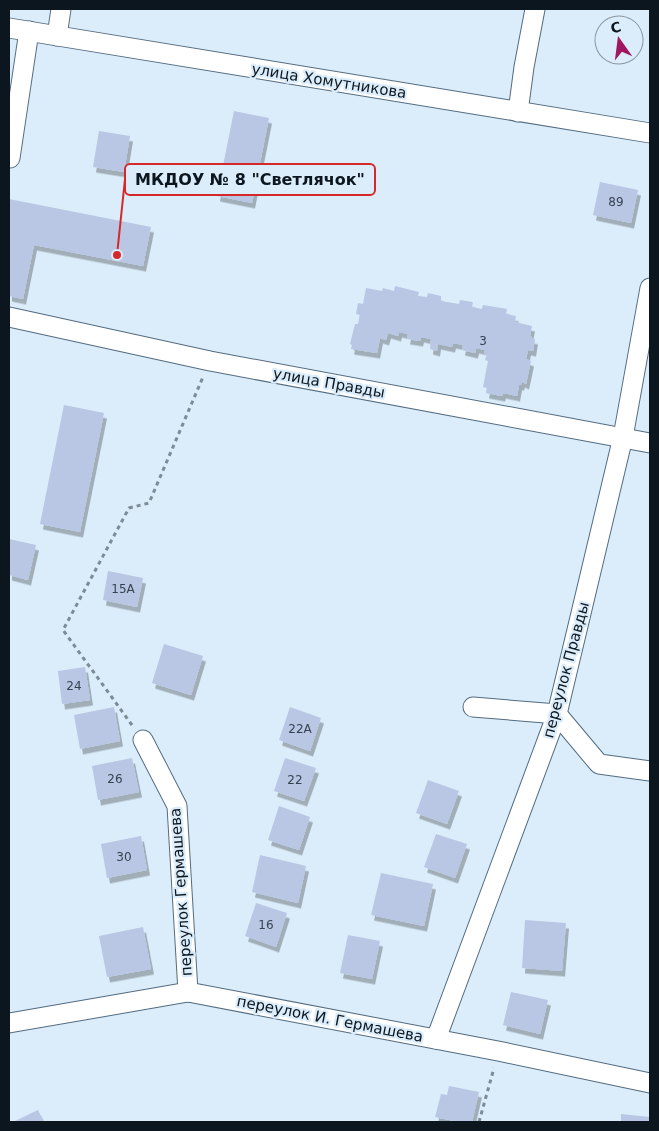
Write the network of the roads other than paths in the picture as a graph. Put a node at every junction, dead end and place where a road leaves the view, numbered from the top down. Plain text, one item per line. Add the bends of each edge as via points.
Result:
1 (61, 9) edge
2 (536, 9) edge
3 (9, 28) edge
4 (30, 32) junction
5 (57, 36) junction
6 (518, 112) junction
7 (650, 133) edge
8 (10, 158) dead end
9 (650, 288) edge
10 (9, 317) edge
11 (623, 437) junction
12 (650, 443) edge
13 (473, 706) dead end
14 (557, 714) junction
15 (143, 740) road end
16 (650, 771) edge
17 (188, 992) junction
18 (9, 1023) edge
19 (436, 1039) junction
20 (650, 1083) edge

1 - 5 street
2 - 6 street
3 - 4 street, улица Хомутникова
4 - 5 street, улица Хомутникова
4 - 8 street
5 - 6 street, улица Хомутникова
6 - 7 street, улица Хомутникова
9 - 11 street, переулок Правды
10 - 11 street, улица Правды via 210,361
11 - 12 street, улица Правды
11 - 14 street, переулок Правды
13 - 14 street
14 - 16 street via 599,764
14 - 19 street, переулок Правды
15 - 17 street, переулок Гермашева via 177,806
17 - 18 street, переулок И. Гермашева
17 - 19 street, переулок И. Гермашева
19 - 20 street, переулок И. Гермашева

